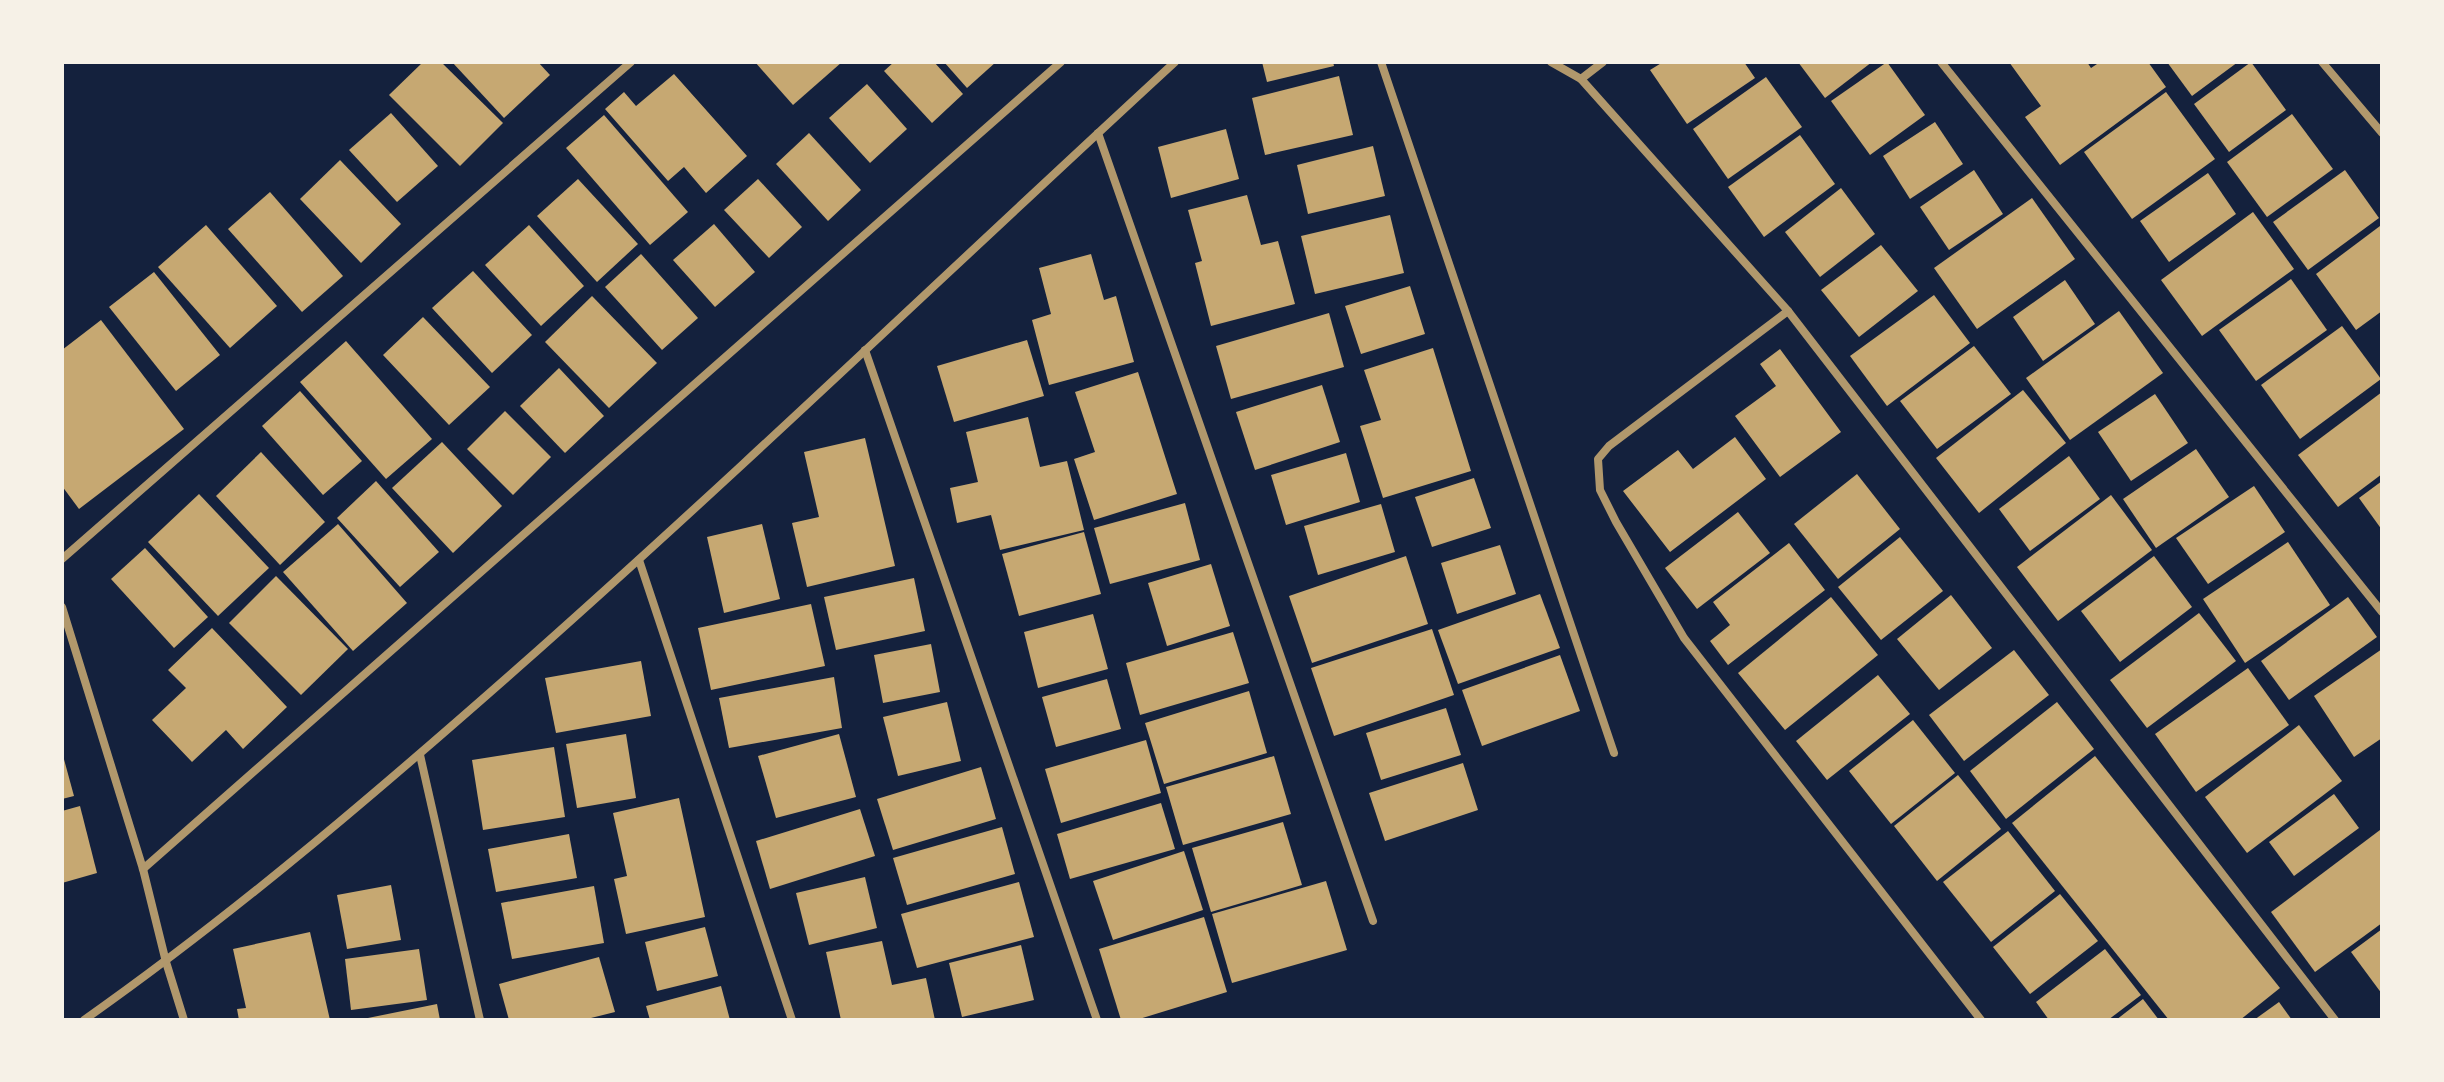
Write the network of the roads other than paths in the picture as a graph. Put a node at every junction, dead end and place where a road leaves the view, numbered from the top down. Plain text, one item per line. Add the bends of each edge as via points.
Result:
1 (631, 62) edge
2 (1061, 62) edge
3 (1175, 62) edge
4 (1381, 62) edge
5 (1551, 62) edge
6 (1603, 62) edge
7 (1941, 62) edge
8 (2322, 62) edge
9 (1581, 79) junction
10 (1098, 133) junction
11 (2382, 133) edge
12 (1788, 311) junction
13 (865, 350) junction
14 (62, 559) edge
15 (639, 560) junction
16 (62, 607) edge
17 (2382, 612) edge
18 (1614, 753) dead end
19 (420, 755) junction
20 (143, 869) junction
21 (1373, 921) dead end
22 (166, 962) junction
23 (84, 1020) edge
24 (184, 1020) edge
25 (480, 1020) edge
26 (792, 1020) edge
27 (1097, 1020) edge
28 (1981, 1020) edge
29 (2335, 1020) edge

1 - 14 street
2 - 20 street
3 - 10 street
4 - 18 street
5 - 9 street
6 - 9 street
7 - 17 street
8 - 11 street
9 - 12 street
10 - 13 street
10 - 21 street
12 - 28 street via 1609,446 1598,459 1600,490 1684,638
12 - 29 street
13 - 15 street
13 - 27 street
15 - 19 street
15 - 26 street
16 - 20 street
19 - 22 street
19 - 25 street
20 - 22 street
22 - 23 street
22 - 24 street

